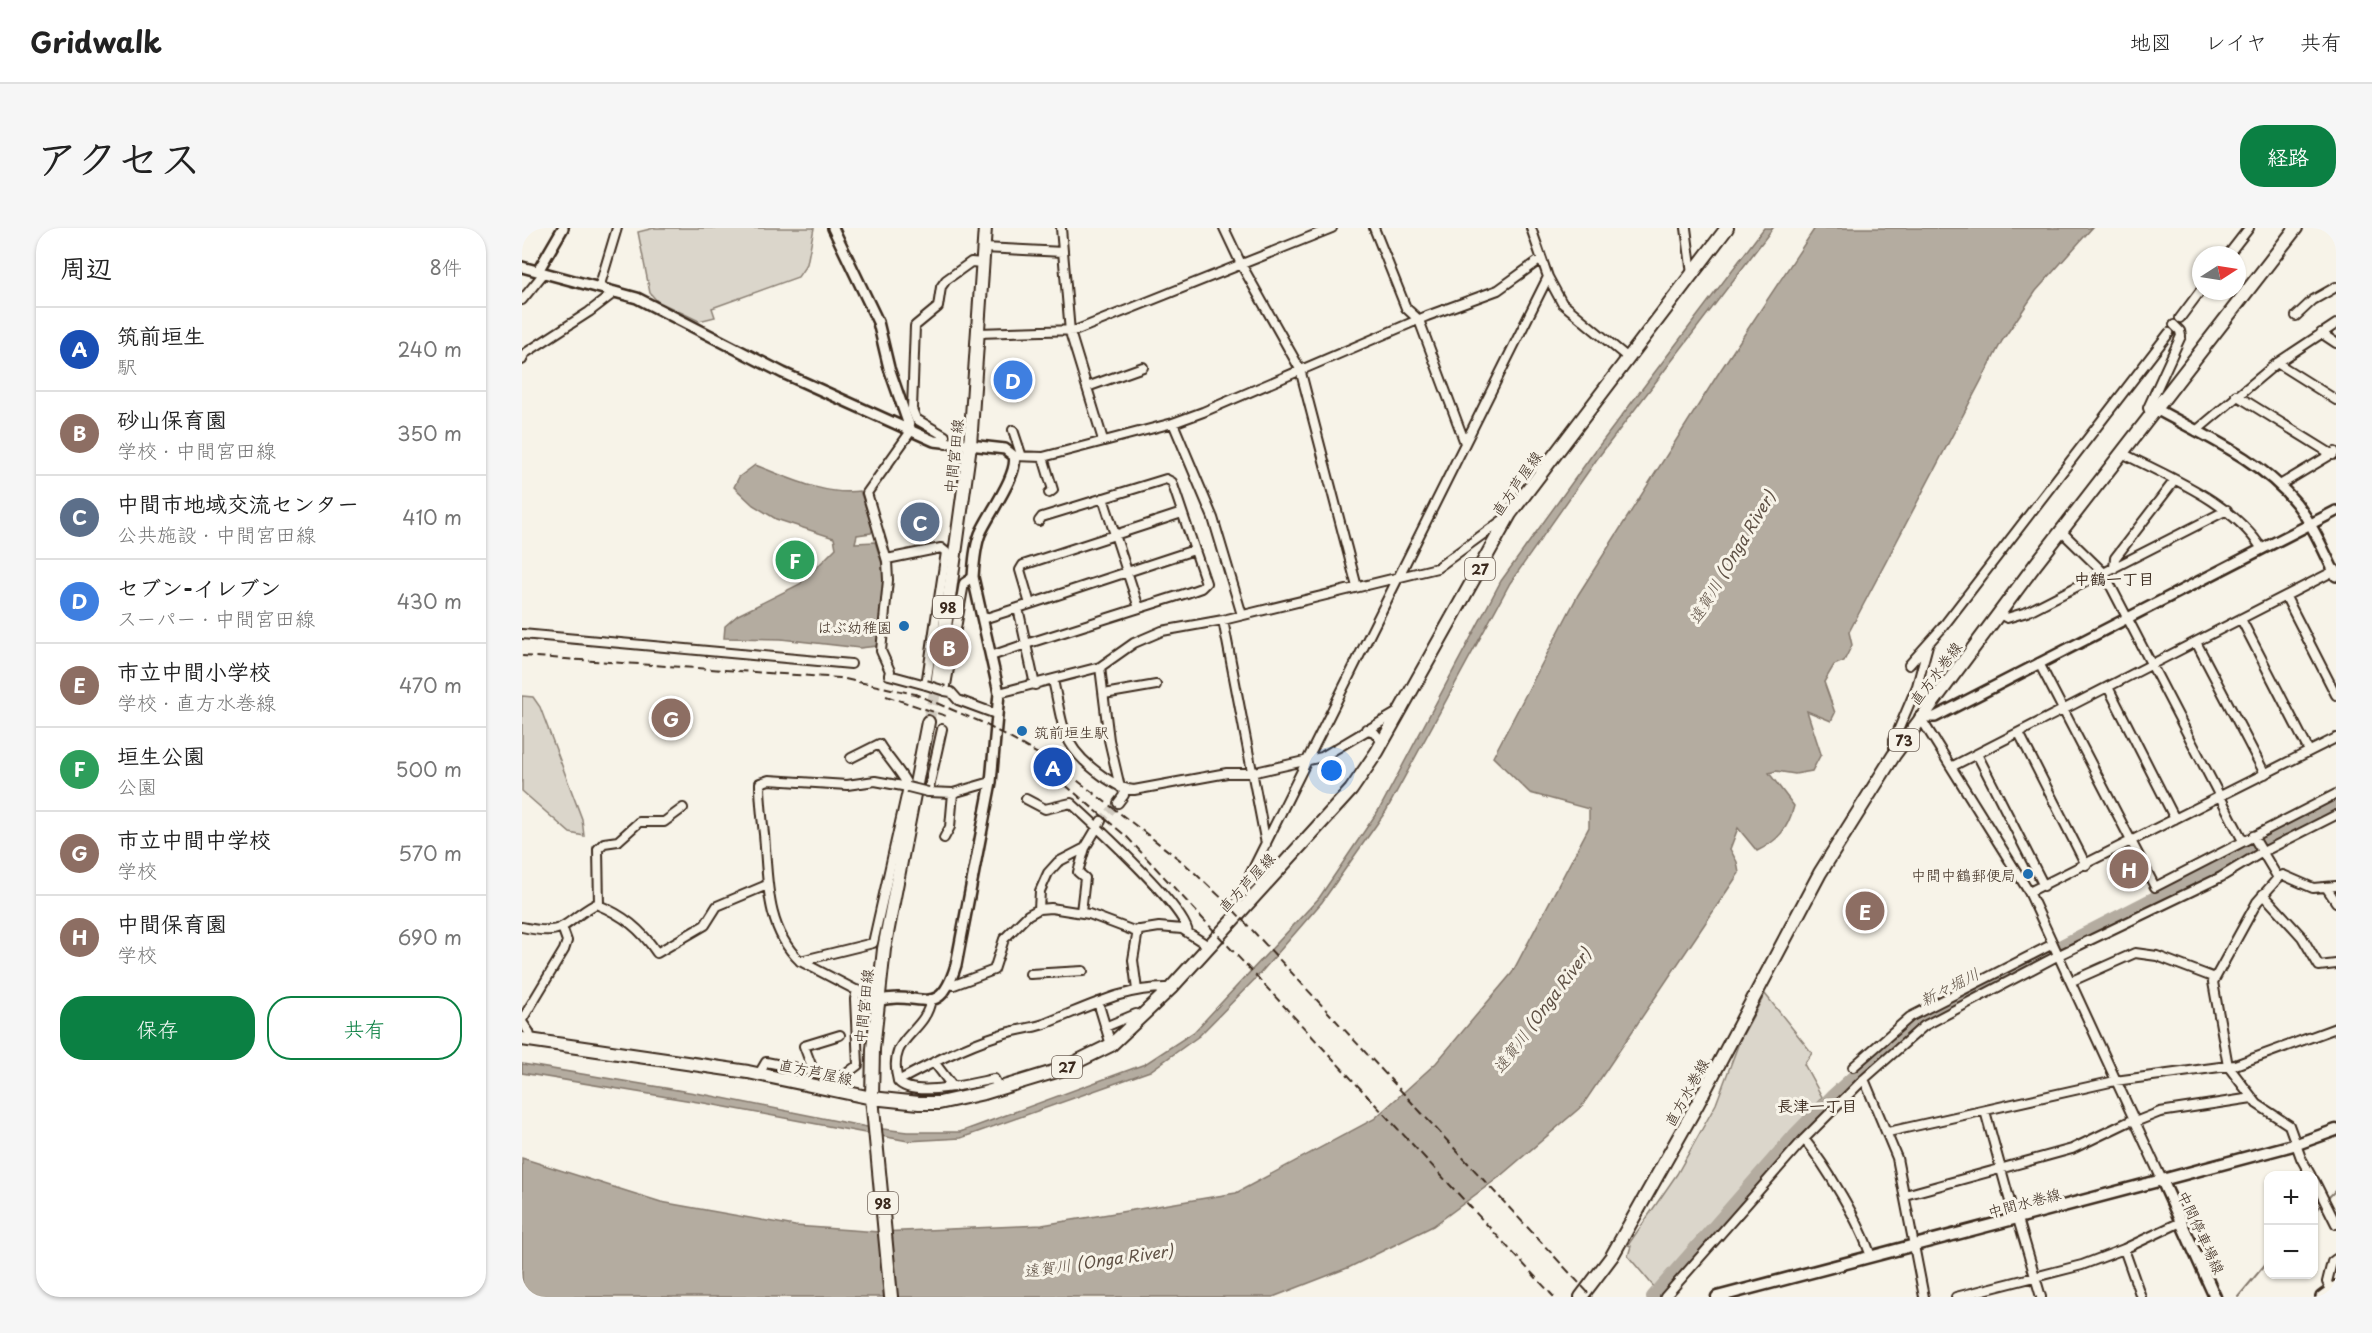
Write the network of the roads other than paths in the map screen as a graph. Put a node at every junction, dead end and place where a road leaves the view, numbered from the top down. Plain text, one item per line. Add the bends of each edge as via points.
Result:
1 (563, 228) edge
2 (617, 228) edge
3 (833, 228) edge
4 (985, 228) edge
5 (1061, 228) edge
6 (1224, 228) edge
7 (1332, 228) edge
8 (1374, 228) edge
9 (1531, 228) edge
10 (1686, 228) edge
11 (1727, 228) edge
12 (2248, 228) edge
13 (2296, 228) edge
14 (2235, 246) edge
15 (983, 248) junction
16 (1064, 252) junction
17 (1541, 259) junction
18 (982, 263) junction
19 (1241, 264) junction
20 (522, 267) edge
21 (541, 272) junction
22 (1692, 274) junction
23 (1548, 277) junction
24 (2336, 287) edge
25 (599, 288) junction
26 (615, 292) junction
27 (522, 300) edge
28 (2194, 300) edge
29 (2296, 316) dead end
30 (2180, 318) dead end
31 (1419, 320) junction
32 (2336, 324) edge
33 (2174, 326) dead end
34 (1070, 332) junction
35 (978, 333) junction
36 (2169, 333) dead end
37 (2321, 333) junction
38 (2336, 343) edge
39 (1628, 358) junction
40 (522, 360) edge
41 (2277, 363) junction
42 (1143, 368) dead end
43 (1300, 369) junction
44 (1087, 387) junction
45 (2236, 395) junction
46 (2336, 400) edge
47 (2153, 412) junction
48 (1173, 423) junction
49 (1013, 430) dead end
50 (911, 431) junction
51 (2196, 431) junction
52 (1103, 440) junction
53 (1465, 443) junction
54 (946, 444) junction
55 (970, 445) junction
56 (2122, 453) junction
57 (2334, 453) edge
58 (1017, 455) junction
59 (1043, 457) junction
60 (2175, 480) junction
61 (2280, 485) junction
62 (1049, 494) dead end
63 (1103, 498) junction
64 (2227, 510) junction
65 (2336, 511) edge
66 (1182, 513) junction
67 (1510, 514) junction
68 (1039, 521) dead end
69 (2310, 525) junction
70 (2061, 531) junction
71 (1114, 535) junction
72 (2262, 549) junction
73 (1194, 550) junction
74 (886, 559) junction
75 (2114, 568) junction
76 (1126, 572) junction
77 (2335, 572) edge
78 (2104, 573) junction
79 (974, 577) junction
80 (1397, 578) junction
81 (1357, 587) junction
82 (2286, 597) junction
83 (1030, 604) junction
84 (1018, 608) junction
85 (1139, 608) junction
86 (1998, 613) junction
87 (1242, 615) junction
88 (2128, 617) junction
89 (983, 619) junction
90 (2241, 619) junction
91 (1223, 620) junction
92 (522, 634) edge
93 (2196, 642) junction
94 (1929, 643) junction
95 (1026, 644) junction
96 (991, 656) junction
97 (2039, 663) junction
98 (850, 664) dead end
99 (1910, 665) dead end
100 (2152, 665) junction
101 (1100, 667) junction
102 (1053, 680) junction
103 (1035, 684) junction
104 (1156, 685) dead end
105 (936, 687) junction
106 (2108, 687) junction
107 (999, 693) junction
108 (1104, 694) junction
109 (2336, 695) edge
110 (1400, 710) junction
111 (2063, 710) junction
112 (996, 714) junction
113 (1920, 717) junction
114 (928, 722) tunnel mouth
115 (942, 729) dead end
116 (1366, 729) junction
117 (2019, 733) junction
118 (2336, 738) edge
119 (1383, 743) junction
120 (2309, 751) junction
121 (1977, 754) junction
122 (1894, 755) junction
123 (850, 758) dead end
124 (1307, 761) junction
125 (1951, 767) junction
126 (1251, 772) junction
127 (2265, 774) junction
128 (991, 782) junction
129 (908, 787) junction
130 (1122, 788) junction
131 (928, 792) junction
132 (953, 793) junction
133 (2336, 794) edge
134 (2219, 796) junction
135 (1026, 799) dead end
136 (1118, 803) tunnel mouth
137 (683, 808) dead end
138 (2336, 815) edge
139 (2175, 819) junction
140 (1099, 824) junction
141 (944, 838) dead end
142 (2254, 838) junction
143 (2243, 841) junction
144 (2131, 842) junction
145 (1266, 844) junction
146 (1085, 848) junction
147 (2262, 852) junction
148 (2086, 865) junction
149 (2278, 878) junction
150 (767, 885) junction
151 (2044, 886) junction
152 (2336, 886) edge
153 (2326, 887) junction
154 (2029, 892) junction
155 (2263, 894) junction
156 (2336, 902) edge
157 (599, 905) junction
158 (1039, 909) junction
159 (1081, 912) junction
160 (1239, 912) junction
161 (522, 927) edge
162 (563, 930) junction
163 (1138, 930) junction
164 (1188, 933) junction
165 (1207, 945) junction
166 (2054, 945) junction
167 (2059, 955) junction
168 (800, 961) junction
169 (2336, 964) edge
170 (1083, 971) dead end
171 (1030, 974) dead end
172 (2215, 978) junction
173 (2072, 981) junction
174 (950, 984) junction
175 (1171, 988) junction
176 (857, 990) junction
177 (1137, 990) junction
178 (931, 999) junction
179 (877, 1001) junction
180 (1098, 1002) junction
181 (1136, 1014) dead end
182 (522, 1021) edge
183 (1105, 1027) junction
184 (2336, 1028) edge
185 (840, 1035) dead end
186 (526, 1040) edge
187 (1111, 1045) junction
188 (934, 1062) junction
189 (2228, 1066) junction
190 (1853, 1067) dead end
191 (813, 1070) junction
192 (759, 1074) junction
193 (1864, 1078) junction
194 (898, 1081) junction
195 (2115, 1081) junction
196 (953, 1087) junction
197 (999, 1088) junction
198 (2252, 1098) junction
199 (873, 1103) junction
200 (1984, 1111) junction
201 (2135, 1122) junction
202 (2336, 1130) edge
203 (1888, 1132) junction
204 (1804, 1139) junction
205 (2296, 1144) junction
206 (2001, 1169) junction
207 (2309, 1171) edge
208 (2162, 1180) junction
209 (2318, 1190) edge
210 (1905, 1195) junction
211 (2018, 1219) junction
212 (2181, 1222) junction
213 (2336, 1224) edge
214 (1915, 1246) junction
215 (2124, 1249) junction
216 (1871, 1257) junction
217 (2336, 1259) edge
218 (2034, 1277) junction
219 (2333, 1288) edge
220 (891, 1297) edge
221 (1581, 1297) edge
222 (1665, 1297) edge
223 (1717, 1297) edge
224 (1924, 1297) edge
225 (1956, 1297) edge
226 (2041, 1297) edge
227 (2141, 1297) edge
228 (2215, 1297) edge
229 (2321, 1297) edge

1 - 21 street
2 - 25 street
3 - 50 street via 878,322
4 - 15 main road, 中間宮田線 / 98
5 - 16 street
6 - 19 street
7 - 19 street
8 - 31 street via 1406,308
9 - 17 street
10 - 22 street
11 - 22 main road, 直方芦屋線 / 27
12 - 14 street
13 - 47 main road, 直方水巻線 / 73
15 - 16 street
15 - 18 main road, 中間宮田線 / 98
16 - 34 street
17 - 23 street
17 - 31 street via 1498,290
18 - 35 main road, 中間宮田線 / 98
18 - 54 street via 971,262 946,280 938,307 915,326 912,409 916,419 945,436
19 - 34 street
19 - 43 street
20 - 21 street
21 - 25 street
21 - 27 street
22 - 39 main road, 直方芦屋線 / 27
23 - 39 street via 1562,303
23 - 53 street
24 - 29 street
25 - 26 street
26 - 40 street via 524,354
26 - 50 street via 638,298 783,374
28 - 30 street
31 - 43 street
31 - 53 street
32 - 37 street
33 - 47 street via 2181,336 2148,408
34 - 35 street
34 - 44 street
35 - 55 main road, 中間宮田線 / 98
36 - 94 street
37 - 38 street
37 - 41 street
39 - 67 main road, 直方芦屋線 / 27
41 - 45 street
41 - 46 street
42 - 44 street
43 - 48 street
43 - 81 street
44 - 52 street
45 - 51 street
45 - 57 street
47 - 51 street
47 - 56 main road, 直方水巻線 / 73
48 - 52 street
48 - 87 street via 1213,518
49 - 58 street
50 - 54 street
50 - 74 street via 867,493
51 - 61 street
52 - 59 street
53 - 80 street
54 - 55 street
55 - 58 street via 1005,449
55 - 105 main road, 中間宮田線 / 98
56 - 60 street
56 - 70 main road, 直方水巻線 / 73
57 - 61 street
58 - 59 street
58 - 79 street via 1014,469 980,534
59 - 62 street via 1053,490
60 - 64 street
60 - 75 street via 2115,558
61 - 69 street
63 - 66 street via 1166,479 1172,482
63 - 68 street
63 - 71 street
64 - 72 street via 2251,532
64 - 75 street
65 - 69 street
66 - 71 street
66 - 73 street
67 - 80 street via 1443,564
67 - 110 main road, 直方芦屋線 / 27
69 - 72 street
69 - 77 street
70 - 78 street
70 - 86 main road, 直方水巻線 / 73
71 - 76 street
71 - 83 street via 1023,565 1020,570
72 - 88 street
73 - 76 street
73 - 85 street via 1206,583
74 - 105 street via 888,580 881,651 889,675
74 - 105 street via 941,548 946,552
75 - 78 street
76 - 83 street
76 - 85 street
77 - 82 street
78 - 86 street via 2016,616 2007,618
78 - 88 street
79 - 89 street
79 - 105 street via 964,583
80 - 81 street
80 - 124 street
81 - 87 street
82 - 90 street
82 - 109 street
83 - 84 street
84 - 89 street
84 - 95 street
85 - 95 street
86 - 113 main road, 直方水巻線 / 73
87 - 91 street
88 - 97 street
88 - 100 street
89 - 96 street
90 - 93 street
90 - 120 street
91 - 101 street via 1148,635
91 - 126 street
92 - 98 street
93 - 100 street
93 - 127 street
94 - 99 street
94 - 122 street via 1917,686 1894,740
95 - 96 street
95 - 103 street
96 - 107 street
97 - 111 street
97 - 113 street via 1935,717
100 - 106 street
100 - 134 street
101 - 102 street
101 - 108 street
102 - 103 street
102 - 130 street via 1068,741 1075,754
103 - 107 street
104 - 108 street
105 - 112 street
106 - 111 street
106 - 139 street
107 - 112 street
108 - 130 street via 1109,740
110 - 116 street
110 - 119 main road, 直方芦屋線 / 27
111 - 117 street
111 - 144 street
112 - 128 street
113 - 122 main road, 直方水巻線 / 73
113 - 125 street
114 - 179 main road, 中間宮田線 / 98
115 - 131 street
116 - 119 street
116 - 124 street via 1322,757
117 - 121 street
117 - 148 street
118 - 120 street
119 - 160 main road, 直方芦屋線 / 27 via 1352,790
120 - 127 street
121 - 125 street
121 - 151 street
122 - 221 main road, 直方水巻線 / 73 via 1820,873 1612,1256
123 - 129 street via 879,744
124 - 126 street
124 - 145 street
125 - 154 street
126 - 130 street via 1227,772 1134,790
126 - 145 street
127 - 134 street
128 - 132 street
128 - 174 street
129 - 131 street, bridge
129 - 150 street via 875,782 760,783
129 - 168 street via 873,943
130 - 136 street via 1125,795
131 - 132 street
132 - 141 street via 950,827
133 - 142 street
134 - 139 street
134 - 143 street
135 - 140 street via 1045,808 1071,803
137 - 157 street via 664,822 639,822 618,842 604,843 598,849
138 - 147 street
139 - 144 street
140 - 146 street
140 - 164 street via 1179,913 1188,925
142 - 143 street
142 - 147 street
143 - 144 street via 2155,887
144 - 148 street
145 - 160 street via 1236,903
146 - 158 street via 1058,862 1048,873 1040,891
146 - 159 street via 1078,872 1085,878
147 - 149 street
147 - 167 street via 2221,877
148 - 151 street
149 - 153 street via 2283,875 2313,888
149 - 155 street
150 - 157 street via 717,906 705,925 657,953 633,924
150 - 168 street via 780,933
151 - 154 street
152 - 153 street
153 - 156 street
154 - 166 street
155 - 169 street via 2302,937 2319,966
155 - 172 street
157 - 162 street
158 - 159 street
158 - 174 street via 1004,939 994,970 954,986
159 - 163 street
160 - 165 main road, 直方芦屋線 / 27
161 - 162 street via 543,932
162 - 182 street via 567,940 564,950
163 - 164 street via 1172,927
163 - 177 street via 1133,960
164 - 165 street
165 - 175 main road, 直方芦屋線 / 27
166 - 167 street
166 - 190 street via 1910,1017
167 - 173 street
167 - 193 street via 1924,1026
168 - 176 street
170 - 171 street
172 - 173 street via 2157,956 2135,953
172 - 189 street
173 - 195 street
174 - 178 street via 943,995
175 - 177 street
175 - 187 main road, 直方芦屋線 / 27
176 - 179 street
176 - 191 street via 858,1065 842,1077
177 - 180 street
178 - 179 street
178 - 194 street via 927,1015 898,1048
179 - 199 main road, 中間宮田線 / 98
180 - 183 street
180 - 188 street via 1041,1025 999,1035
181 - 183 street
182 - 186 street via 529,1032
183 - 187 street
184 - 189 street
185 - 191 street via 804,1046
186 - 192 main road, 直方芦屋線 / 27
187 - 197 main road, 直方芦屋線 / 27 via 1060,1070
188 - 194 street
188 - 196 street
189 - 195 street
189 - 198 street
191 - 192 street via 766,1062
192 - 199 main road, 直方芦屋線 / 27
193 - 203 street
193 - 204 street
194 - 196 street via 910,1089
195 - 200 street
195 - 201 street
196 - 197 street via 993,1079
197 - 199 main road, 直方芦屋線 / 27 via 939,1102
198 - 201 street via 2160,1112
198 - 205 street via 2289,1125
199 - 220 main road, 中間宮田線 / 98
200 - 203 street
200 - 206 street
201 - 206 street via 2072,1149
201 - 208 street
202 - 205 main road, 中間水巻線
203 - 210 street
204 - 216 street via 1866,1238
204 - 222 street
205 - 207 street
205 - 208 main road, 中間水巻線
206 - 210 street
206 - 211 street
208 - 211 main road, 中間水巻線
208 - 212 main road, 中間停車場線
209 - 213 street
210 - 214 street
211 - 214 main road, 中間水巻線
211 - 218 street
212 - 215 street
212 - 228 main road, 中間停車場線
214 - 216 main road, 中間水巻線
214 - 224 street
215 - 218 street
215 - 227 street
216 - 223 main road, 中間水巻線
217 - 219 street via 2327,1282
218 - 225 street
218 - 226 street
219 - 229 street

